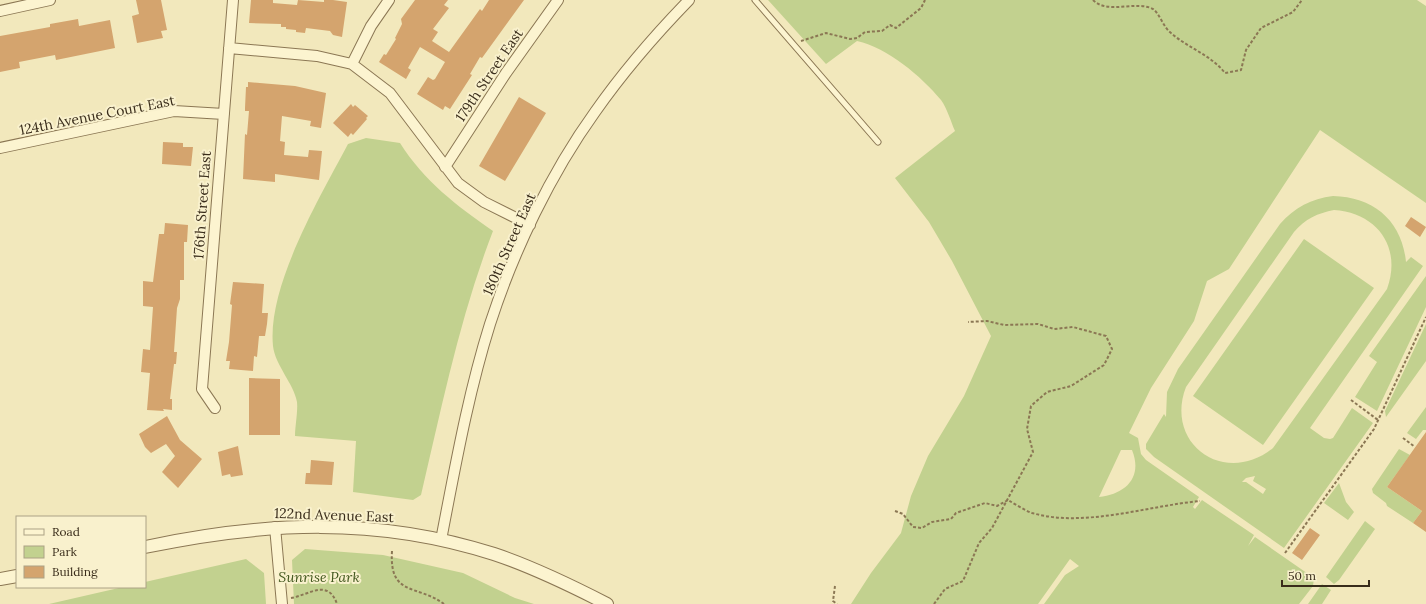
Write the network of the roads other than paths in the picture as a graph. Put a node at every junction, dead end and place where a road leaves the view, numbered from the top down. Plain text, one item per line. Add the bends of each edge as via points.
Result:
1 (50, 0) edge
2 (233, 0) edge
3 (388, 0) edge
4 (558, 0) edge
5 (689, 0) edge
6 (755, 0) edge
7 (0, 11) edge
8 (229, 48) junction
9 (352, 64) junction
10 (224, 114) junction
11 (878, 142) dead end
12 (0, 148) edge
13 (445, 167) junction
14 (530, 225) junction
15 (215, 408) dead end
16 (275, 527) junction
17 (441, 540) junction
18 (146, 547) edge
19 (16, 576) edge
20 (0, 579) edge
21 (285, 601) edge
22 (607, 604) edge

1 - 7 street
2 - 8 street, 176th Street East
3 - 9 street via 371,26
4 - 13 street, 179th Street East via 506,73
5 - 14 street, 180th Street East via 646,45 594,112 566,156
6 - 11 lane
8 - 9 street via 317,56
8 - 10 street, 176th Street East
9 - 13 street via 390,93
10 - 12 street, 124th Avenue Court East via 174,112
10 - 15 street, 176th Street East via 202,389
13 - 14 street via 458,183 484,202
14 - 17 street, 180th Street East via 509,271 476,372
16 - 17 street, 122nd Avenue East via 371,529
16 - 18 street, 122nd Avenue East via 232,531
16 - 21 street
17 - 22 street, 122nd Avenue East via 494,554 555,578
19 - 20 street

